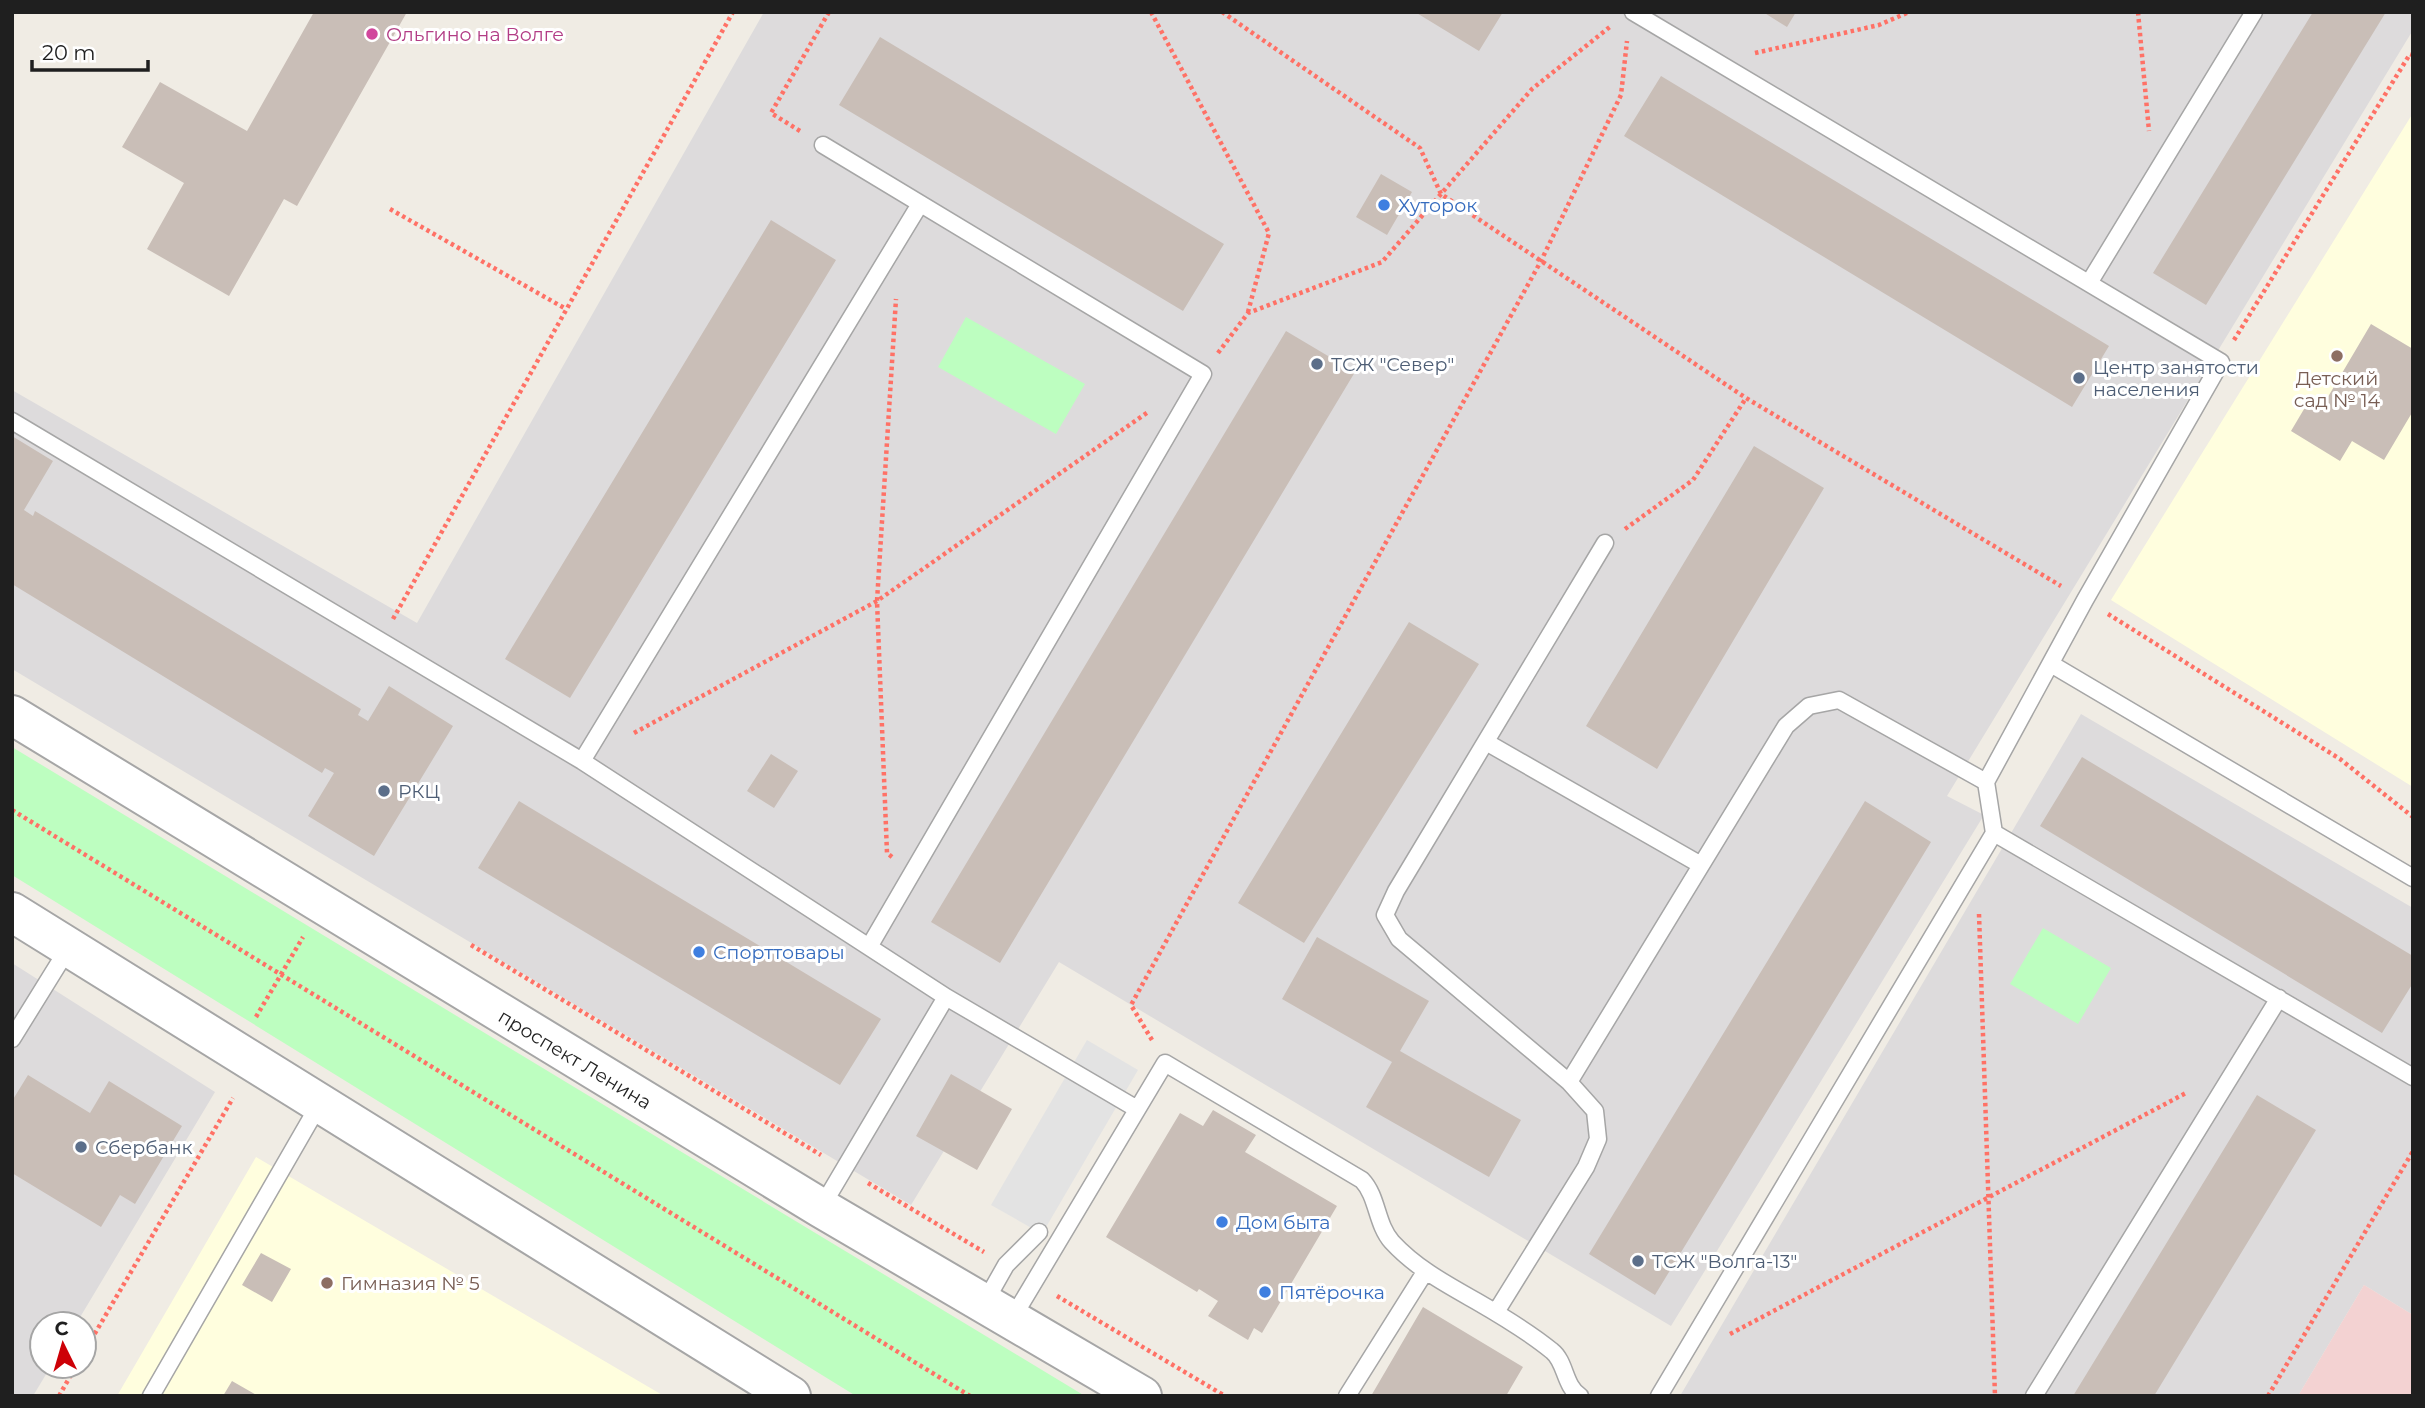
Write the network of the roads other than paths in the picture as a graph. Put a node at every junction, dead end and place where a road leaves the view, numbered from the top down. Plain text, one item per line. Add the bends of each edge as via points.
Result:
1 (1633, 12) edge
2 (2254, 12) edge
3 (823, 145) road end
4 (919, 204) junction
5 (2089, 283) junction
6 (12, 421) edge
7 (1605, 543) road end
8 (2051, 664) junction
9 (12, 715) edge
10 (1486, 742) junction
11 (582, 761) junction
12 (1986, 782) junction
13 (1994, 833) junction
14 (1701, 865) junction
15 (2413, 878) edge
16 (12, 912) edge
17 (69, 947) junction
18 (869, 947) junction
19 (946, 997) junction
20 (2279, 998) junction
21 (12, 1039) edge
22 (2413, 1077) edge
23 (1569, 1082) junction
24 (320, 1103) junction
25 (1137, 1109) junction
26 (821, 1208) junction
27 (1039, 1232) dead end
28 (1425, 1272) junction
29 (999, 1311) junction
30 (1496, 1312) junction
31 (1574, 1394) edge
32 (151, 1396) edge
33 (791, 1396) edge
34 (1142, 1396) edge
35 (1347, 1396) edge
36 (1659, 1396) edge
37 (2034, 1396) edge

1 - 5 lane
2 - 5 lane
3 - 4 lane
4 - 11 lane
4 - 18 lane via 1203,374
5 - 8 lane via 2221,362
6 - 11 lane
7 - 10 lane
8 - 12 lane
8 - 15 lane
9 - 26 street, проспект Ленина
10 - 14 lane
10 - 23 lane via 1385,915 1399,939
11 - 18 lane
12 - 13 lane
12 - 14 lane via 1839,700 1809,706 1786,726
13 - 20 lane
13 - 36 lane
14 - 23 lane
16 - 17 street
17 - 21 lane
17 - 24 street
18 - 19 lane
19 - 25 lane
19 - 26 lane
20 - 22 lane
20 - 37 lane
23 - 30 lane via 1595,1111 1598,1139 1586,1167
24 - 32 lane
24 - 33 street
25 - 28 lane via 1165,1063 1362,1180 1391,1241
25 - 29 lane via 1034,1282
26 - 29 street, проспект Ленина
27 - 29 lane via 1006,1265
28 - 30 lane
28 - 35 lane
29 - 34 street, проспект Ленина
30 - 31 lane via 1556,1353

